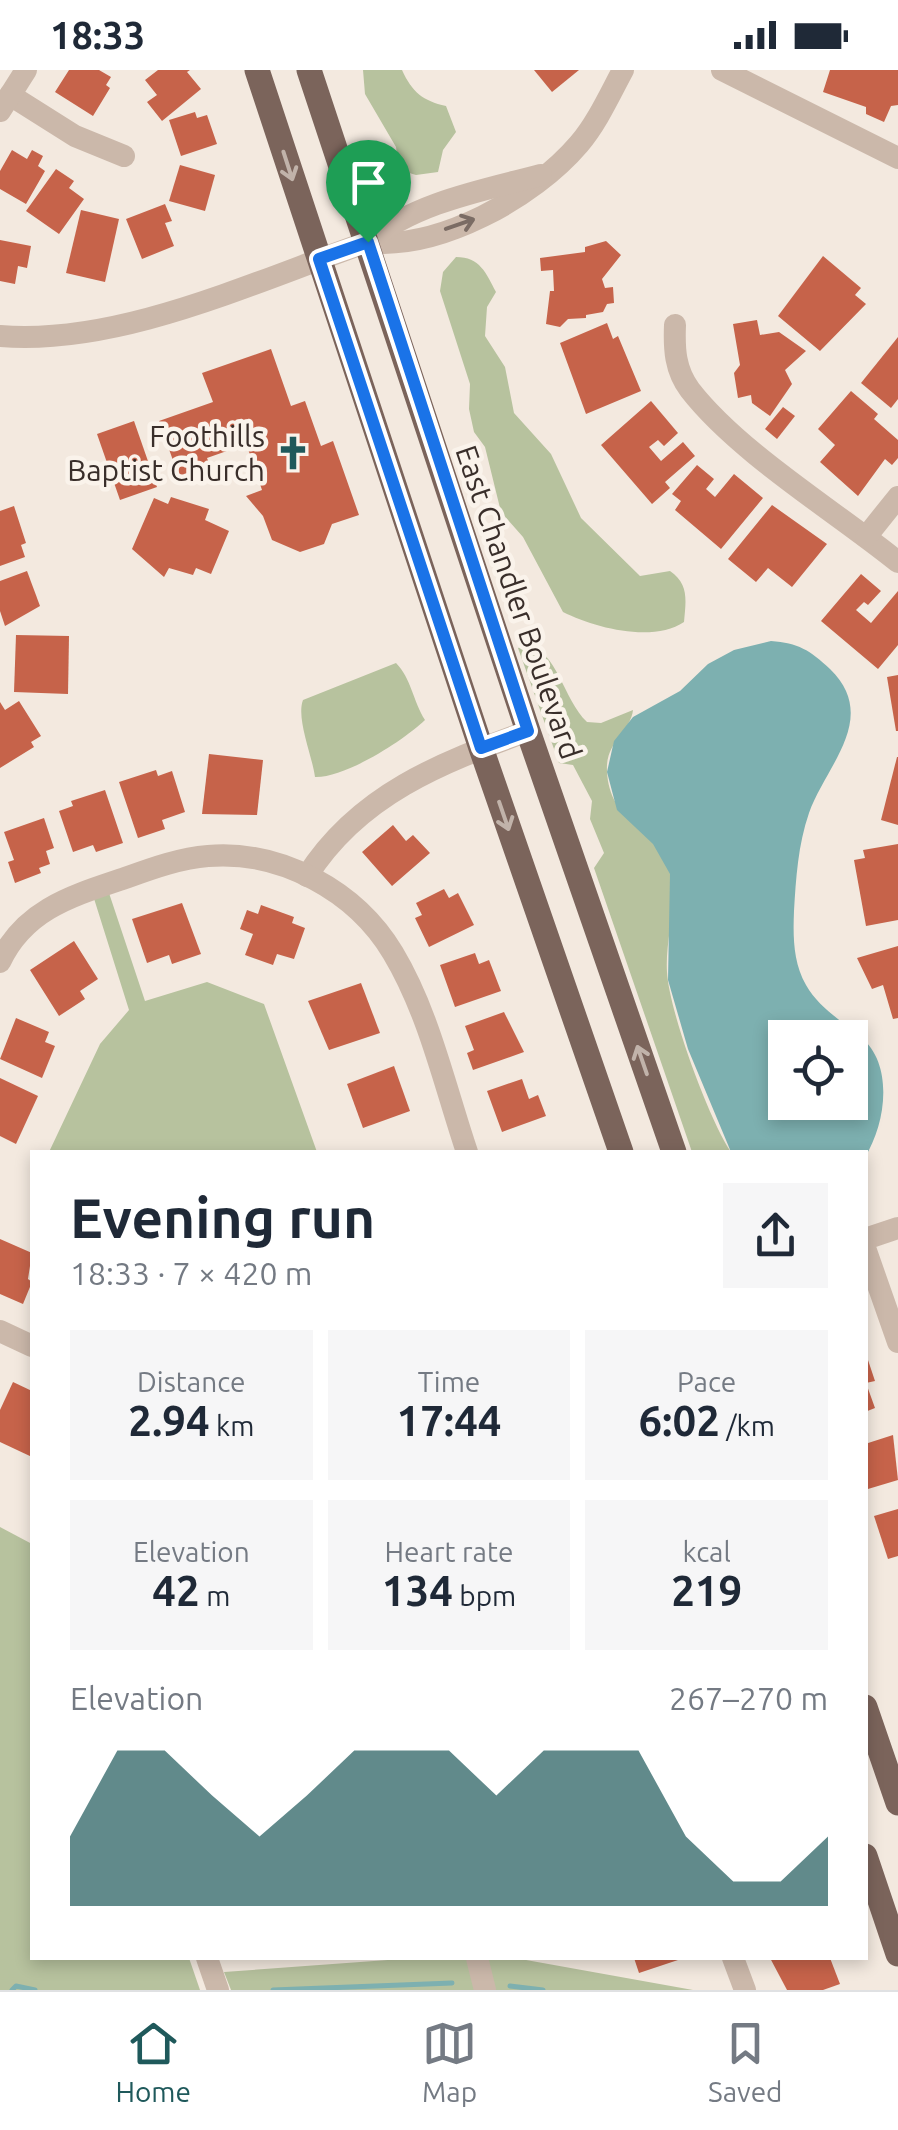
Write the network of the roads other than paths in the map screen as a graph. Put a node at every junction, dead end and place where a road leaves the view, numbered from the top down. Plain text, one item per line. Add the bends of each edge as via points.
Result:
1 (26, 70) edge
2 (256, 70) edge
3 (309, 70) edge
4 (623, 70) edge
5 (722, 70) edge
6 (5, 103) edge
7 (124, 156) dead end
8 (898, 158) edge
9 (368, 242) junction
10 (319, 259) junction
11 (674, 325) dead end
12 (0, 336) edge
13 (898, 497) edge
14 (866, 536) junction
15 (898, 562) edge
16 (528, 731) junction
17 (481, 748) junction
18 (307, 876) junction
19 (0, 962) edge
20 (466, 1150) edge
21 (620, 1150) edge
22 (673, 1150) edge
23 (898, 1228) edge
24 (868, 1238) edge
25 (868, 1257) edge
26 (0, 1330) edge
27 (898, 1342) edge
28 (30, 1345) edge
29 (868, 1716) edge
30 (898, 1803) edge
31 (868, 1865) edge
32 (898, 1954) edge
33 (207, 1960) edge
34 (478, 1960) edge
35 (734, 1960) edge
36 (218, 1990) edge
37 (485, 1990) edge
38 (744, 1990) edge

1 - 6 street
2 -> 10 main road
3 - 9 main road, East Chandler Boulevard
4 - 9 street via 579,144 512,204 398,245
5 - 8 street
6 - 7 street
9 - 10 street
9 - 16 main road, East Chandler Boulevard
10 - 12 street via 115,326
10 - 17 main road
11 - 14 street via 674,357 689,389 737,437
13 - 14 street
14 - 15 street
16 - 17 street
22 -> 16 main road, East Chandler Boulevard
17 - 18 street via 384,794 324,848
17 -> 21 main road
18 - 19 street via 235,856 149,870 54,903 28,922
18 - 20 street via 362,911 392,952
23 - 24 street
25 - 27 street
26 - 28 street
29 - 30 main road
31 - 32 main road
33 - 36 street
34 - 37 street
35 - 38 street

